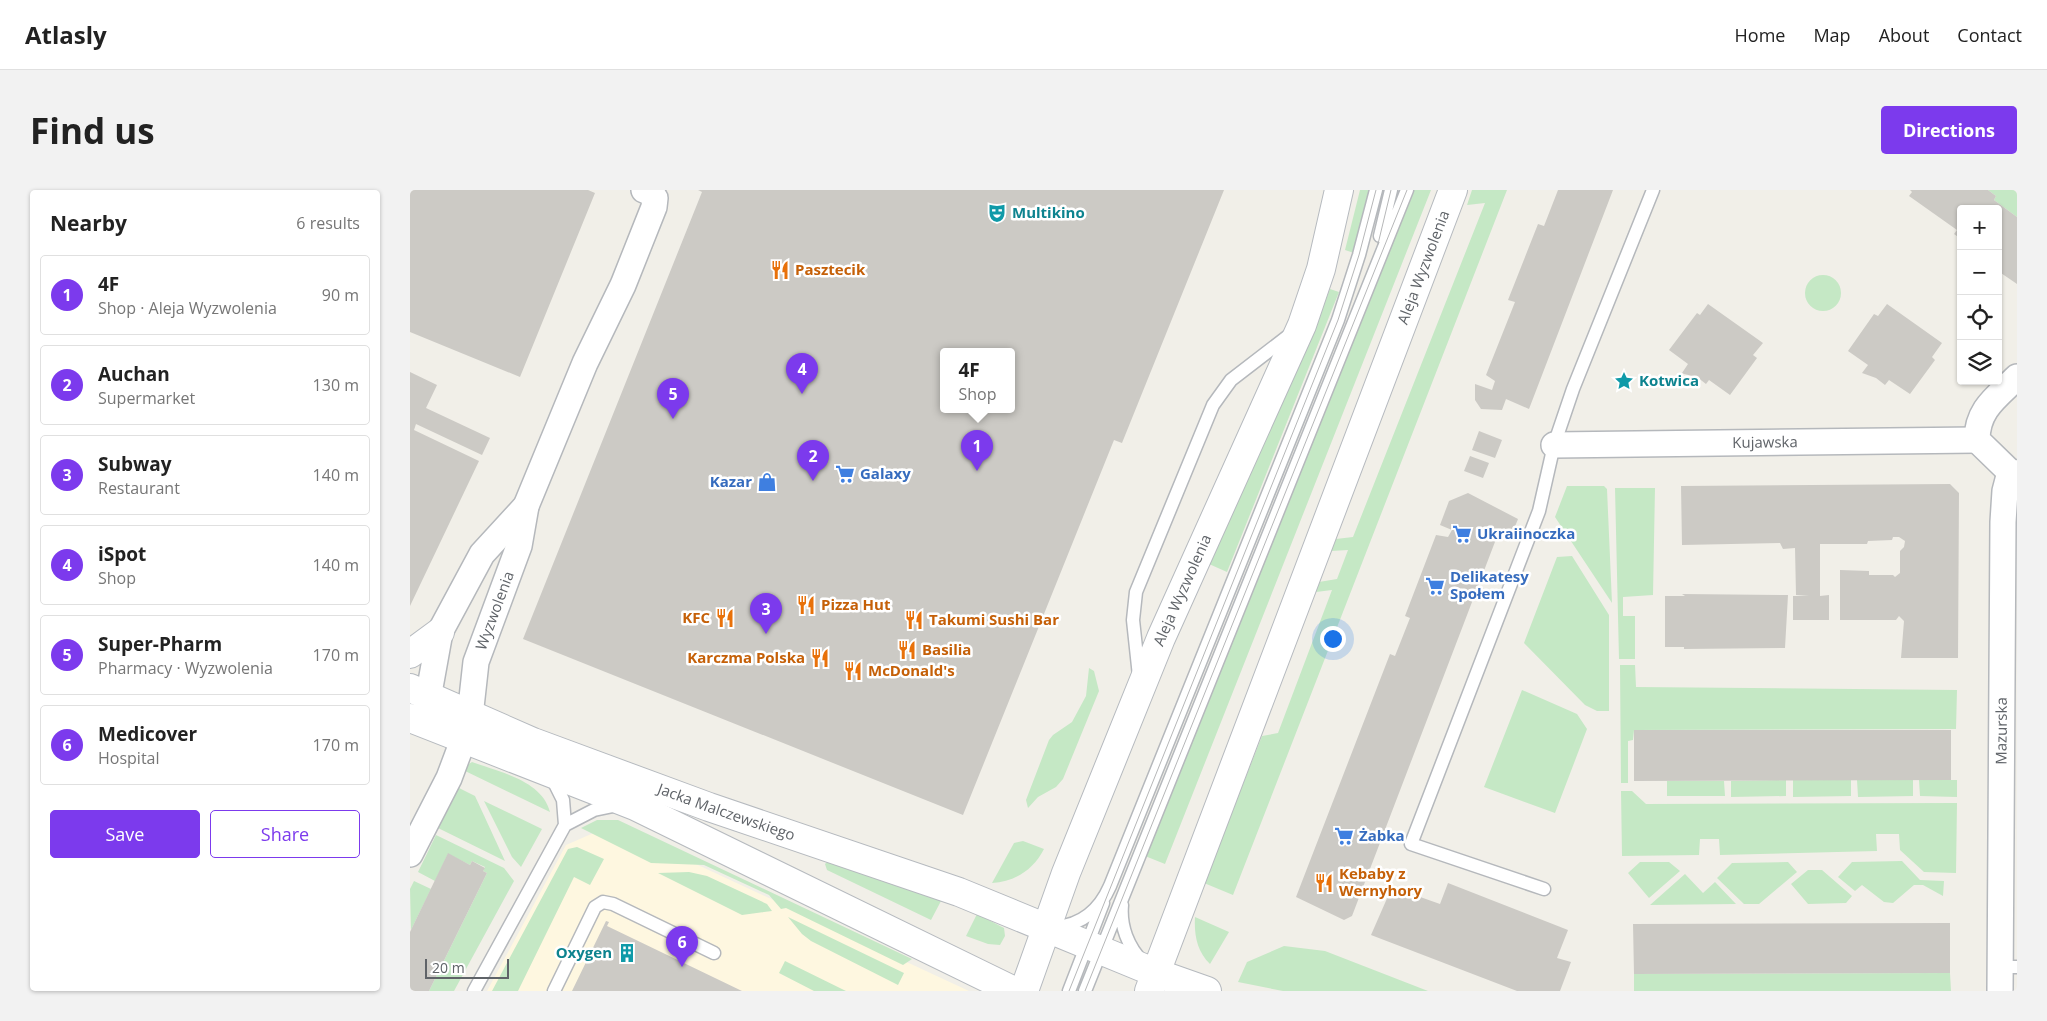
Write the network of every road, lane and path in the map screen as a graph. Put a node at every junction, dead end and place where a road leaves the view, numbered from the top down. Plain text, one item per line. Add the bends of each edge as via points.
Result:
1 (1339, 190) edge
2 (1376, 190) edge
3 (1391, 190) edge
4 (1407, 190) edge
5 (1453, 190) edge
6 (1653, 190) edge
7 (647, 191) edge
8 (1359, 306) junction
9 (1302, 325) junction
10 (2017, 377) edge
11 (1977, 440) junction
12 (1554, 445) junction
13 (2014, 472) edge
14 (526, 506) junction
15 (2010, 607) edge
16 (440, 632) junction
17 (410, 654) edge
18 (1140, 689) junction
19 (419, 692) edge
20 (417, 720) edge
21 (467, 727) junction
22 (547, 770) junction
23 (636, 806) junction
24 (565, 825) junction
25 (410, 854) edge
26 (1114, 876) junction
27 (1128, 882) junction
28 (1544, 889) dead end
29 (1046, 926) junction
30 (1094, 947) junction
31 (714, 953) dead end
32 (2006, 975) edge
33 (1152, 982) edge
34 (474, 991) edge
35 (554, 991) edge
36 (1014, 991) edge
37 (1024, 991) edge
38 (1070, 991) edge
39 (1085, 991) edge
40 (1207, 991) edge

1 - 9 street, Aleja Wyzwolenia via 1321,269
2 - 26 lane via 1338,320
3 - 8 lane
4 - 8 lane
5 - 33 street, Aleja Wyzwolenia
6 - 12 lane via 1573,389
7 - 14 street via 655,198 654,207
8 - 27 lane
9 - 18 street, Aleja Wyzwolenia
9 - 18 lane via 1231,380 1213,406 1136,592 1133,620
10 - 11 street via 1982,412
11 - 12 street, Kujawska
11 - 13 street, Mazurska
12 - 28 lane via 1539,511 1411,844
13 - 15 street, Mazurska via 2005,491 2004,506
14 - 16 street via 482,554
14 - 21 street, Wyzwolenia via 519,546 476,662
15 - 32 street, Mazurska
16 - 17 street
16 - 19 street
18 - 29 street, Aleja Wyzwolenia
19 - 20 street
19 - 21 street, Jacka Malczewskiego
20 - 21 street, Jacka Malczewskiego
21 - 22 street, Jacka Malczewskiego
21 - 25 street, Wyzwolenia via 449,778
21 - 29 street, Jacka Malczewskiego via 533,742 700,804 927,880
22 - 23 street, Jacka Malczewskiego
22 - 24 lane via 563,800
23 - 24 lane, Jacka Malczewskiego via 621,804 601,808
23 - 36 street, Jacka Malczewskiego
24 - 34 lane
26 - 29 lane via 1101,902 1084,919 1064,926
26 - 30 lane
27 - 30 lane
27 - 33 lane via 1122,907 1124,930
29 - 30 street
29 - 37 street, Aleja Wyzwolenia
30 - 33 street
30 - 38 lane
30 - 39 lane
31 - 35 lane via 603,902 595,907
33 - 40 street

